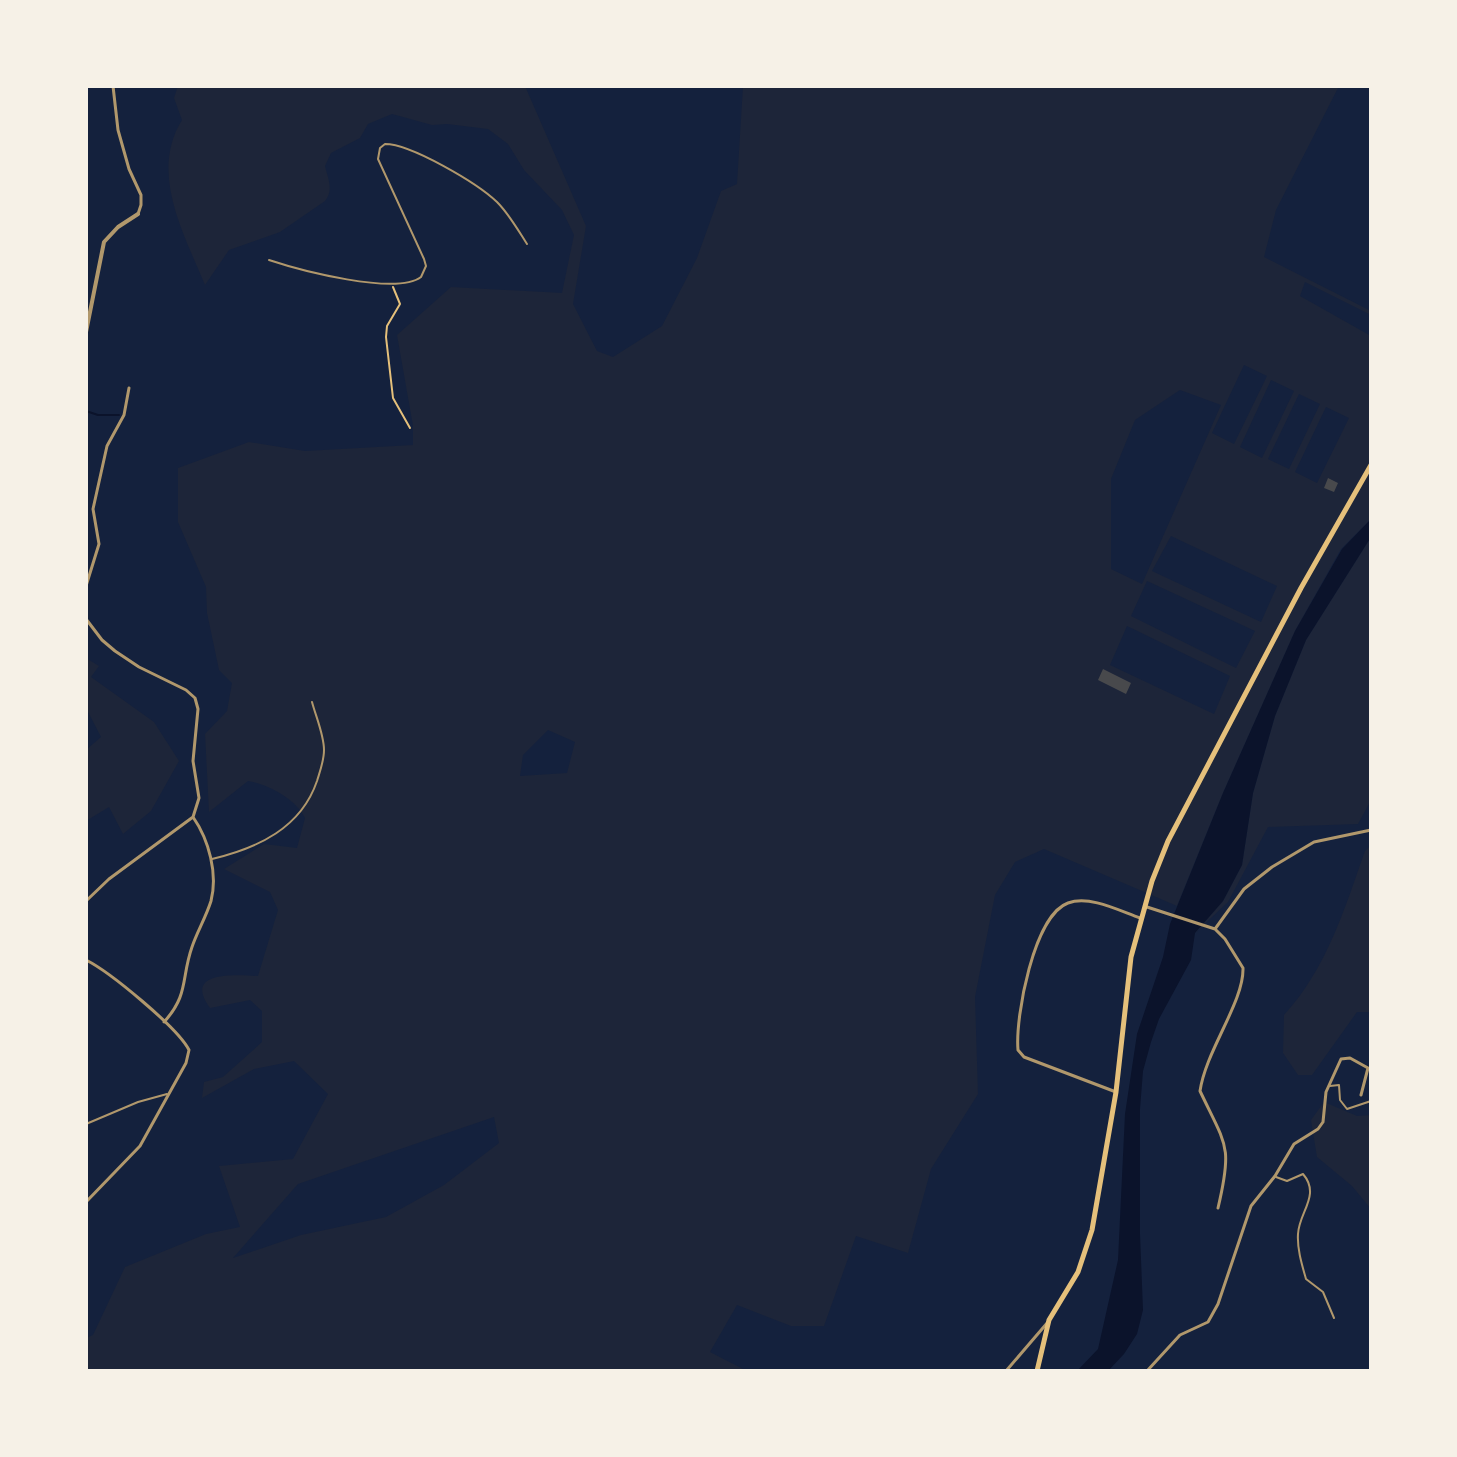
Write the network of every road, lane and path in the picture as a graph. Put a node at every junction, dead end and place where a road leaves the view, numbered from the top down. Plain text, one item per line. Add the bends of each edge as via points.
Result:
1 (113, 86) edge
2 (138, 214) joint
3 (527, 244) dead end
4 (269, 260) dead end
5 (392, 284) junction
6 (86, 332) edge
7 (129, 388) dead end
8 (410, 428) dead end
9 (1371, 465) edge
10 (86, 586) edge
11 (86, 619) edge
12 (312, 702) dead end
13 (193, 817) junction
14 (1371, 830) edge
15 (211, 859) junction
16 (86, 901) edge
17 (1144, 906) junction
18 (1140, 918) junction
19 (1215, 929) junction
20 (86, 960) edge
21 (164, 1022) junction
22 (1329, 1086) junction
23 (1116, 1092) junction
24 (167, 1094) junction
25 (1361, 1095) dead end
26 (1371, 1101) edge
27 (86, 1124) edge
28 (1275, 1176) junction
29 (86, 1202) edge
30 (1218, 1208) dead end
31 (1334, 1318) dead end
32 (1049, 1320) junction
33 (1006, 1371) edge
34 (1037, 1371) edge
35 (1147, 1371) edge

1 - 2 street via 118,130 141,195
2 - 6 street via 104,242
3 - 5 lane via 498,203 472,183 399,145 385,144 378,159 426,266 414,282
4 - 5 lane
5 - 8 path via 400,304 387,326 393,398
7 - 10 street via 124,415 107,446 93,509 99,544
9 - 17 main road via 1168,841
11 - 13 street via 115,651 195,698 193,761 199,802
12 - 15 lane via 324,748 302,813 244,851
13 - 15 street
13 - 16 street
14 - 19 street via 1314,842 1272,867 1244,889
15 - 21 street via 210,902 179,1002
17 - 18 main road
17 - 19 street
18 - 23 main road
18 - 23 street via 1086,901 1057,910 1038,940 1020,1020 1018,1050 1024,1057
19 - 30 street via 1243,968 1241,988 1206,1065 1200,1091 1223,1134 1228,1158
20 - 21 street via 117,979
21 - 24 street via 189,1050
22 - 25 street via 1341,1059 1350,1058 1368,1068
22 - 26 lane via 1339,1085 1347,1109
22 - 28 street via 1323,1122 1291,1149
23 - 32 main road via 1086,1253
24 - 27 lane
24 - 29 street via 140,1146
28 - 31 lane via 1287,1181 1303,1174 1308,1181 1310,1198 1299,1224 1298,1246 1306,1279 1323,1292
28 - 35 street via 1251,1206 1208,1322 1180,1335
32 - 33 street
32 - 34 main road

